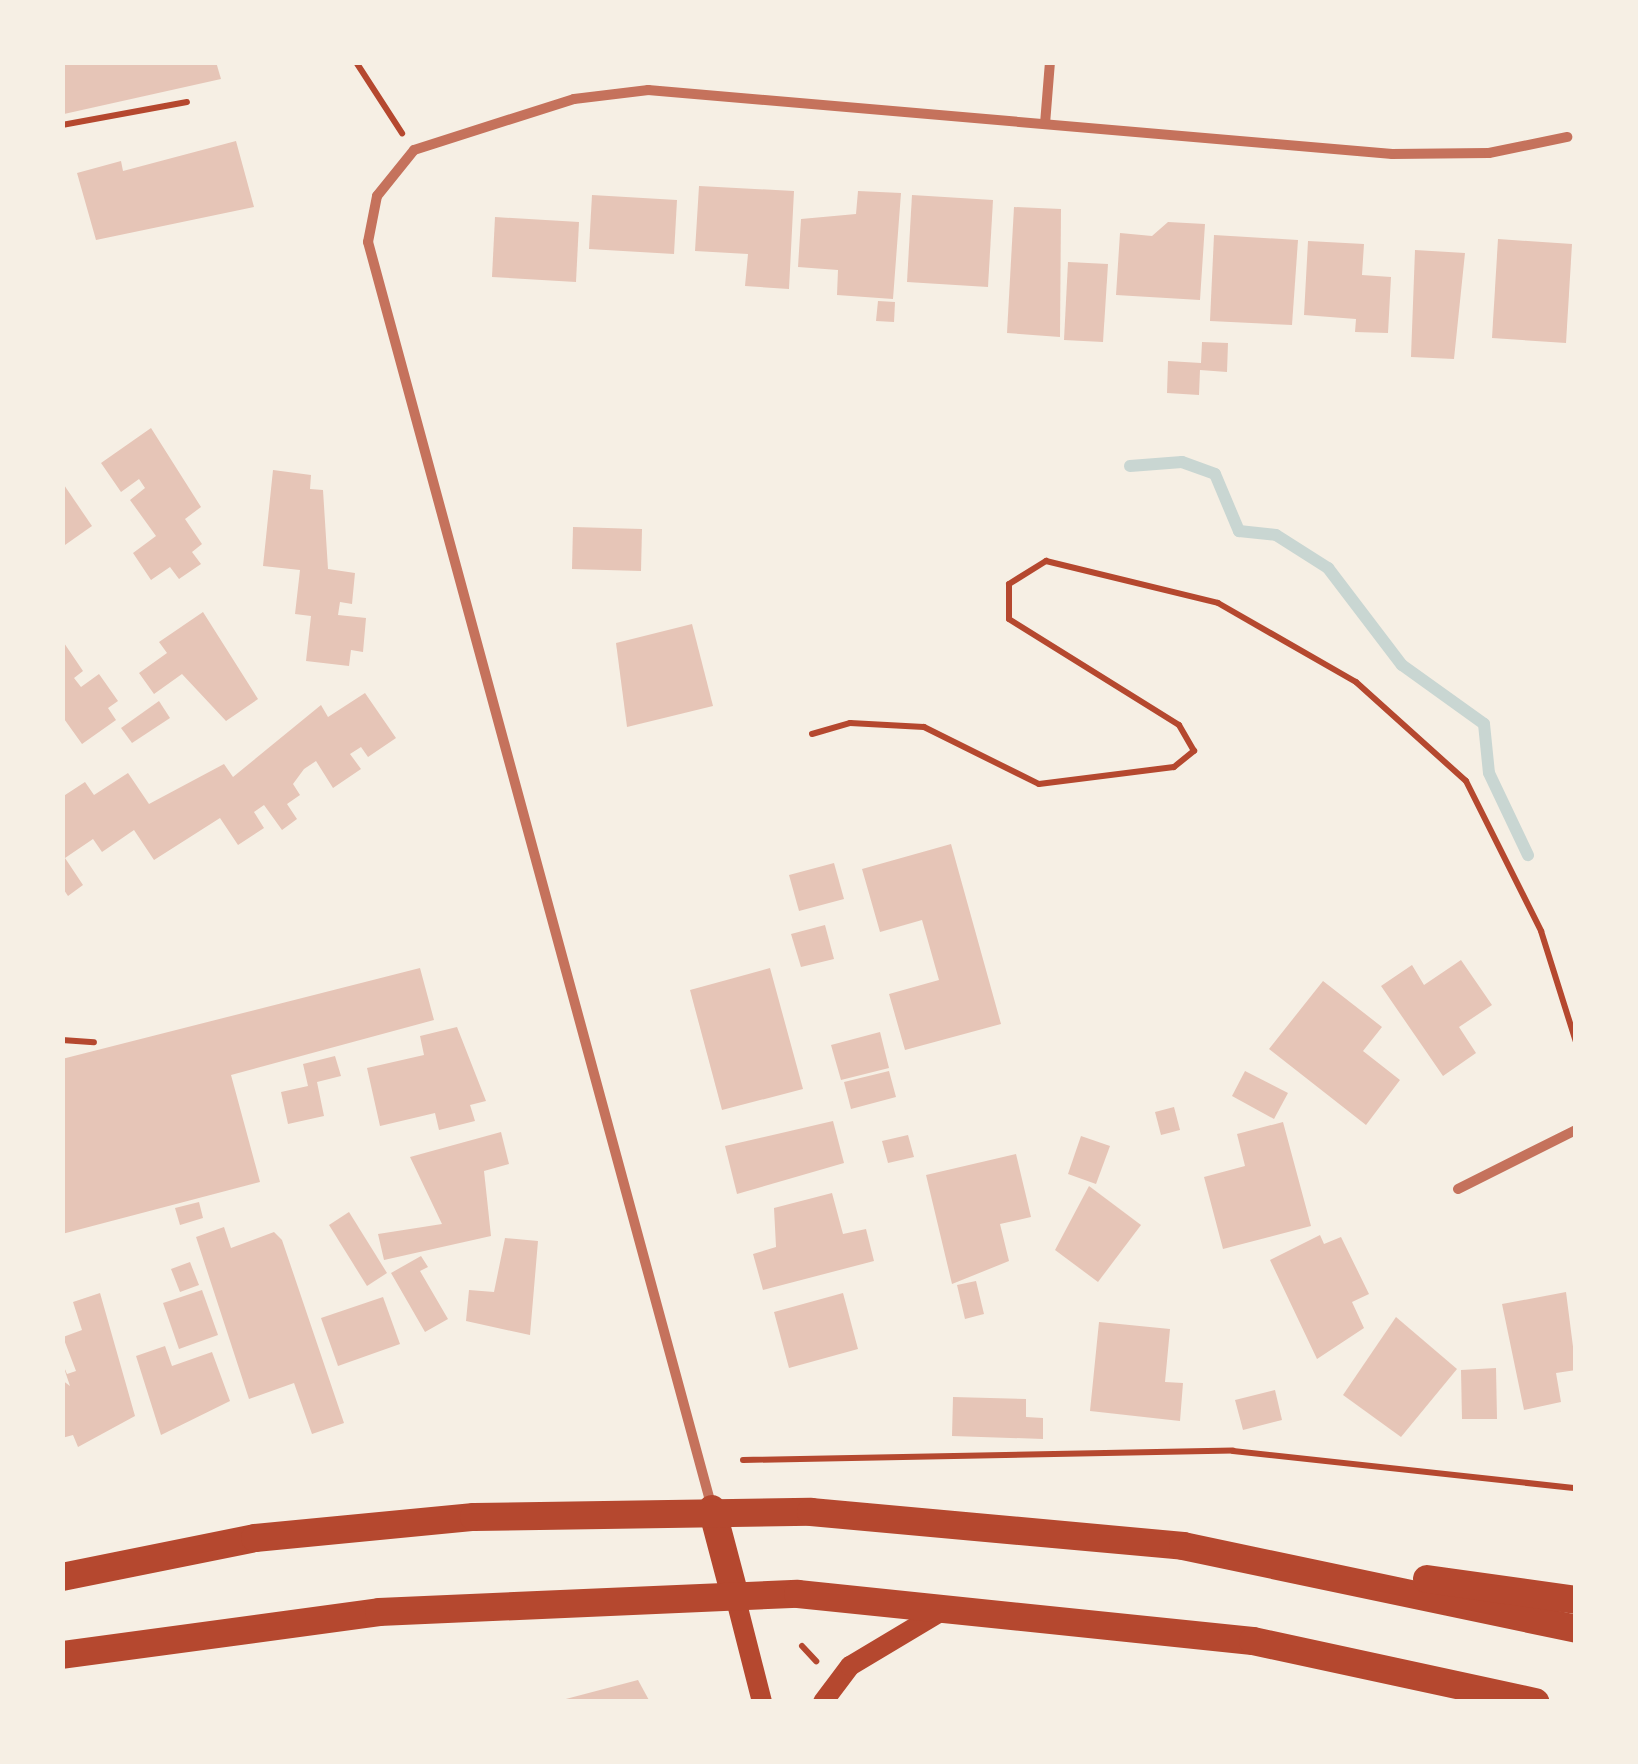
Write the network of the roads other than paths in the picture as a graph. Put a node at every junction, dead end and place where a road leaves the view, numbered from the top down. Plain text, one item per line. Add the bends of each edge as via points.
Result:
1 (1050, 62) edge
2 (1045, 124) junction
3 (1567, 136) dead end
4 (1576, 1130) edge
5 (1458, 1189) dead end
6 (712, 1509) junction
7 (1306, 1568) junction
8 (62, 1577) edge
9 (734, 1592) junction
10 (1576, 1600) edge
11 (951, 1606) junction
12 (1576, 1628) edge
13 (62, 1655) edge
14 (762, 1702) edge
15 (823, 1702) edge
16 (1536, 1702) edge

1 - 2 street
2 - 3 street via 1392,154 1489,153
2 - 6 street via 648,90 574,99 414,150 378,196 368,242
4 - 5 street
6 - 7 highway via 1085,1534
6 - 8 highway via 255,1538
6 - 9 highway
7 - 10 highway
7 - 12 highway
9 - 11 highway
9 - 13 highway via 379,1612
9 - 14 main road
11 - 15 main road via 850,1666
11 - 16 highway via 1253,1641

